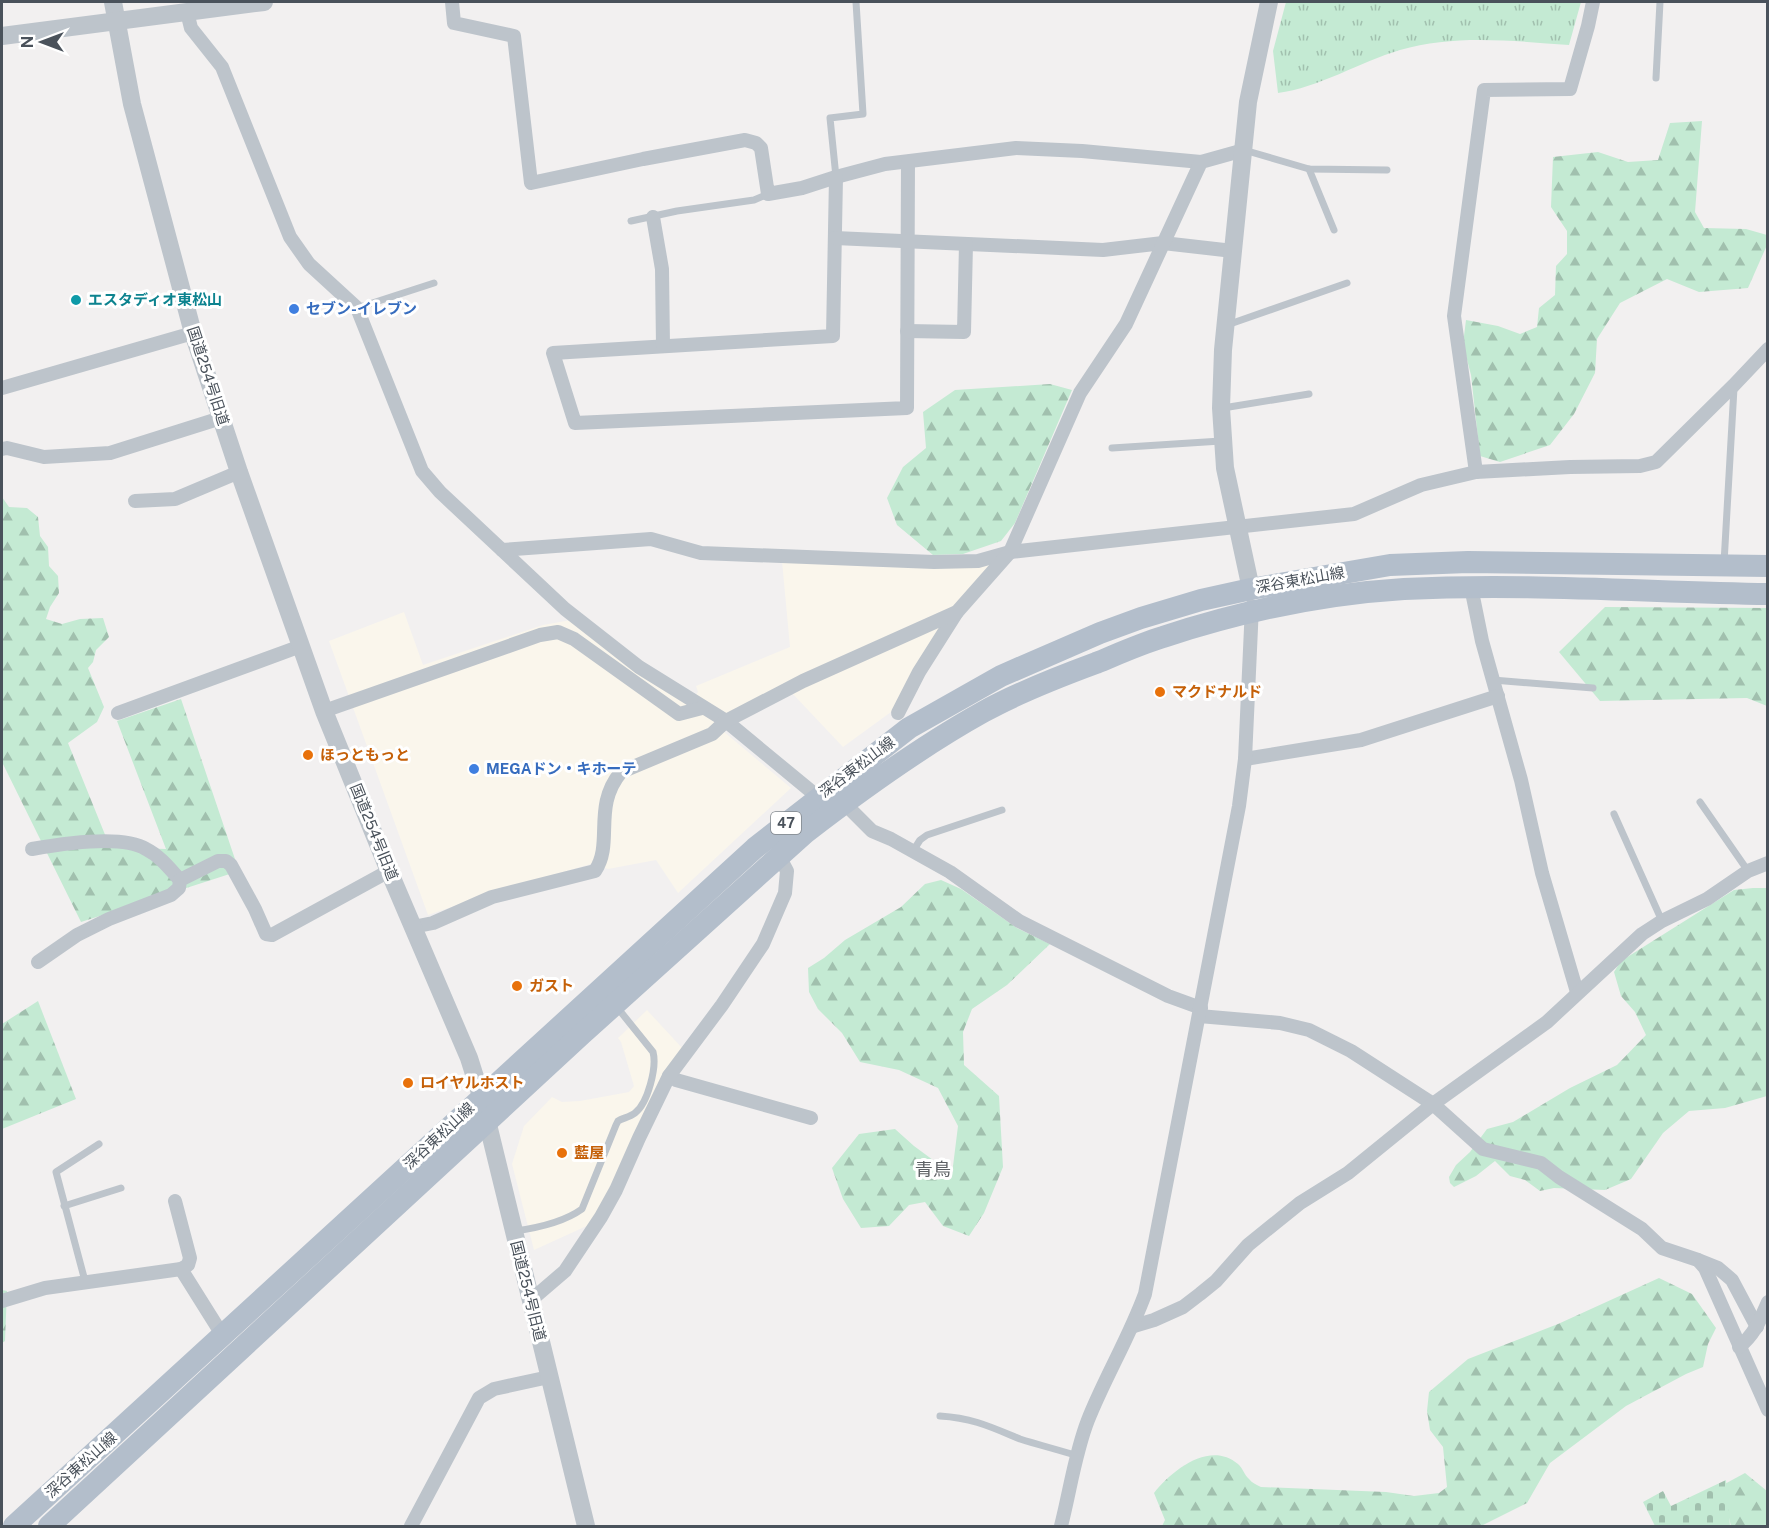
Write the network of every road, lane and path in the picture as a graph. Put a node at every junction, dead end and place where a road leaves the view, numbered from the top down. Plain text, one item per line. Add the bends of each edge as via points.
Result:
1 (264, 2) edge
2 (452, 2) edge
3 (856, 2) edge
4 (1269, 2) edge
5 (1593, 2) edge
6 (1660, 2) edge
7 (115, 10) edge
8 (187, 12) junction
9 (2, 36) edge
10 (1656, 78) dead end
11 (1244, 150) junction
12 (908, 162) junction
13 (1201, 162) junction
14 (1309, 169) junction
15 (1387, 170) dead end
16 (836, 177) junction
17 (768, 194) junction
18 (652, 216) junction
19 (631, 221) dead end
20 (1334, 230) dead end
21 (835, 238) junction
22 (908, 241) junction
23 (1164, 243) junction
24 (966, 244) junction
25 (1233, 251) junction
26 (434, 283) dead end
27 (1347, 283) dead end
28 (357, 308) junction
29 (1225, 326) junction
30 (907, 331) junction
31 (193, 333) junction
32 (663, 346) junction
33 (1767, 349) edge
34 (1734, 386) junction
35 (2, 388) edge
36 (1309, 394) dead end
37 (1221, 408) junction
38 (221, 418) junction
39 (1224, 441) junction
40 (1112, 448) dead end
41 (2, 449) edge
42 (239, 472) junction
43 (1476, 472) junction
44 (135, 501) dead end
45 (1237, 526) junction
46 (502, 550) junction
47 (1010, 552) junction
48 (1724, 565) junction
49 (1767, 566) edge
50 (1471, 587) junction
51 (1251, 589) junction
52 (1767, 594) edge
53 (957, 612) junction
54 (1252, 613) junction
55 (301, 646) junction
56 (1493, 680) junction
57 (1593, 688) dead end
58 (1498, 696) junction
59 (702, 708) junction
60 (324, 711) junction
61 (118, 713) dead end
62 (898, 713) dead end
63 (726, 721) junction
64 (1245, 759) junction
65 (818, 797) junction
66 (1700, 802) dead end
67 (844, 803) junction
68 (1002, 810) dead end
69 (1614, 814) dead end
70 (32, 849) dead end
71 (913, 851) junction
72 (779, 856) junction
73 (1767, 864) edge
74 (389, 871) junction
75 (1748, 871) junction
76 (180, 880) junction
77 (1662, 921) junction
78 (413, 927) junction
79 (38, 962) dead end
80 (1577, 992) junction
81 (615, 1005) junction
82 (1200, 1012) junction
83 (669, 1076) junction
84 (481, 1096) junction
85 (1433, 1104) junction
86 (812, 1118) dead end
87 (488, 1122) junction
88 (99, 1144) dead end
89 (121, 1188) dead end
90 (175, 1202) dead end
91 (64, 1206) junction
92 (513, 1231) junction
93 (1698, 1260) junction
94 (181, 1269) junction
95 (85, 1281) junction
96 (2, 1301) edge
97 (530, 1301) junction
98 (1767, 1302) edge
99 (1134, 1326) junction
100 (1757, 1327) junction
101 (223, 1336) junction
102 (1740, 1347) junction
103 (549, 1377) junction
104 (1767, 1410) edge
105 (940, 1416) dead end
106 (1078, 1456) junction
107 (14, 1527) edge
108 (49, 1527) edge
109 (411, 1527) edge
110 (586, 1527) edge
111 (1061, 1527) edge

1 - 8 street
2 - 17 street via 454,23 513,36 531,183 745,140 761,148
3 - 16 lane via 863,114 830,117
4 - 11 street via 1251,80
5 - 43 street via 1570,89 1484,90 1454,316
6 - 10 lane
7 - 8 street
7 - 9 street
7 - 31 street, 国道254号旧道 via 132,104
8 - 28 street via 191,28 222,67 290,237 309,264
11 - 13 street
11 - 14 lane
11 - 25 street
12 - 13 street via 1016,148
12 - 16 street
12 - 22 street
13 - 23 street
14 - 15 lane
14 - 20 lane
16 - 17 street
16 - 21 street
17 - 18 lane via 754,200
18 - 19 lane
18 - 32 street via 662,269
21 - 22 street
21 - 32 street via 833,336
22 - 24 street
22 - 30 street
23 - 24 street via 1102,250
23 - 25 street
23 - 47 street via 1126,324 1080,393
24 - 30 street via 964,332
25 - 29 street
26 - 28 lane
27 - 29 lane
28 - 46 street via 422,471
29 - 37 street
30 - 32 street via 907,408 575,423 553,353
31 - 35 street
31 - 38 street, 国道254号旧道
33 - 34 street
34 - 43 street via 1656,462 1640,466
34 - 48 lane
36 - 37 lane
37 - 39 street
38 - 41 street via 110,453 44,457
38 - 42 street, 国道254号旧道
39 - 40 lane
39 - 45 street via 1225,468
42 - 44 street via 175,499
42 - 55 street, 国道254号旧道
43 - 45 street via 1421,485 1354,513
45 - 47 street
45 - 51 street
46 - 47 street via 651,539 701,553 934,562 978,561
46 - 59 street via 618,652
47 - 53 street
48 - 49 main road, 深谷東松山線 / 47
48 - 51 main road, 深谷東松山線 / 47 via 1390,565
50 - 52 main road, 深谷東松山線 / 47
50 - 54 main road, 深谷東松山線 / 47 via 1339,595
50 - 56 street
51 - 54 street
51 - 65 main road, 深谷東松山線 / 47 via 1141,618 1001,676 909,728
53 - 62 street
53 - 63 street via 803,681
54 - 64 street
54 - 67 main road, 深谷東松山線 / 47 via 1162,637 1045,683 962,724
55 - 60 street, 国道254号旧道
55 - 61 street
56 - 57 lane
56 - 58 street
58 - 64 street via 1361,740
58 - 80 street via 1542,873
59 - 60 street via 679,714 574,639 558,632
59 - 63 street
60 - 74 street, 国道254号旧道
63 - 65 street
63 - 78 street via 712,734 621,772 607,797 596,871 492,897 433,923
64 - 82 street
65 - 84 main road, 深谷東松山線 / 47 via 755,848
66 - 75 lane
67 - 71 street via 872,831
67 - 72 main road, 深谷東松山線 / 47
68 - 71 lane via 927,835
69 - 77 lane
70 - 76 street via 65,843 121,842 146,848
71 - 82 street via 1019,921
72 - 81 main road, 深谷東松山線 / 47
72 - 83 street via 787,871 787,881 782,905 763,944
73 - 75 street
74 - 76 street via 272,935 266,934 226,861 218,861
74 - 78 street, 国道254号旧道
75 - 77 street via 1707,899
76 - 79 street via 179,888 171,895 76,935
77 - 80 street
78 - 84 street, 国道254号旧道
80 - 85 street via 1547,1022
81 - 87 main road, 深谷東松山線 / 47
81 - 92 lane via 652,1052 655,1060 651,1083 638,1111 618,1121 582,1209 572,1216
82 - 85 street via 1309,1030 1351,1051
82 - 99 street via 1145,1294
83 - 86 street
83 - 97 street via 601,1217 565,1271
84 - 87 street, 国道254号旧道
84 - 101 main road, 深谷東松山線 / 47
85 - 93 street via 1483,1149 1541,1163 1642,1229 1662,1248
85 - 99 street via 1348,1173 1265,1231 1216,1281 1183,1307
87 - 92 street, 国道254号旧道
87 - 108 main road, 深谷東松山線 / 47
88 - 91 lane via 56,1172
89 - 91 lane
90 - 94 street via 190,1258
91 - 95 lane
92 - 97 street, 国道254号旧道
93 - 100 street via 1732,1280
93 - 102 street via 1706,1269
94 - 95 street
94 - 101 street
95 - 96 street
97 - 103 street, 国道254号旧道
98 - 100 street
99 - 106 street via 1087,1422
100 - 102 street
101 - 107 main road, 深谷東松山線 / 47
102 - 104 street
103 - 109 street via 494,1389 480,1398
103 - 110 street, 国道254号旧道
105 - 106 lane via 988,1424 1021,1439
106 - 111 street

